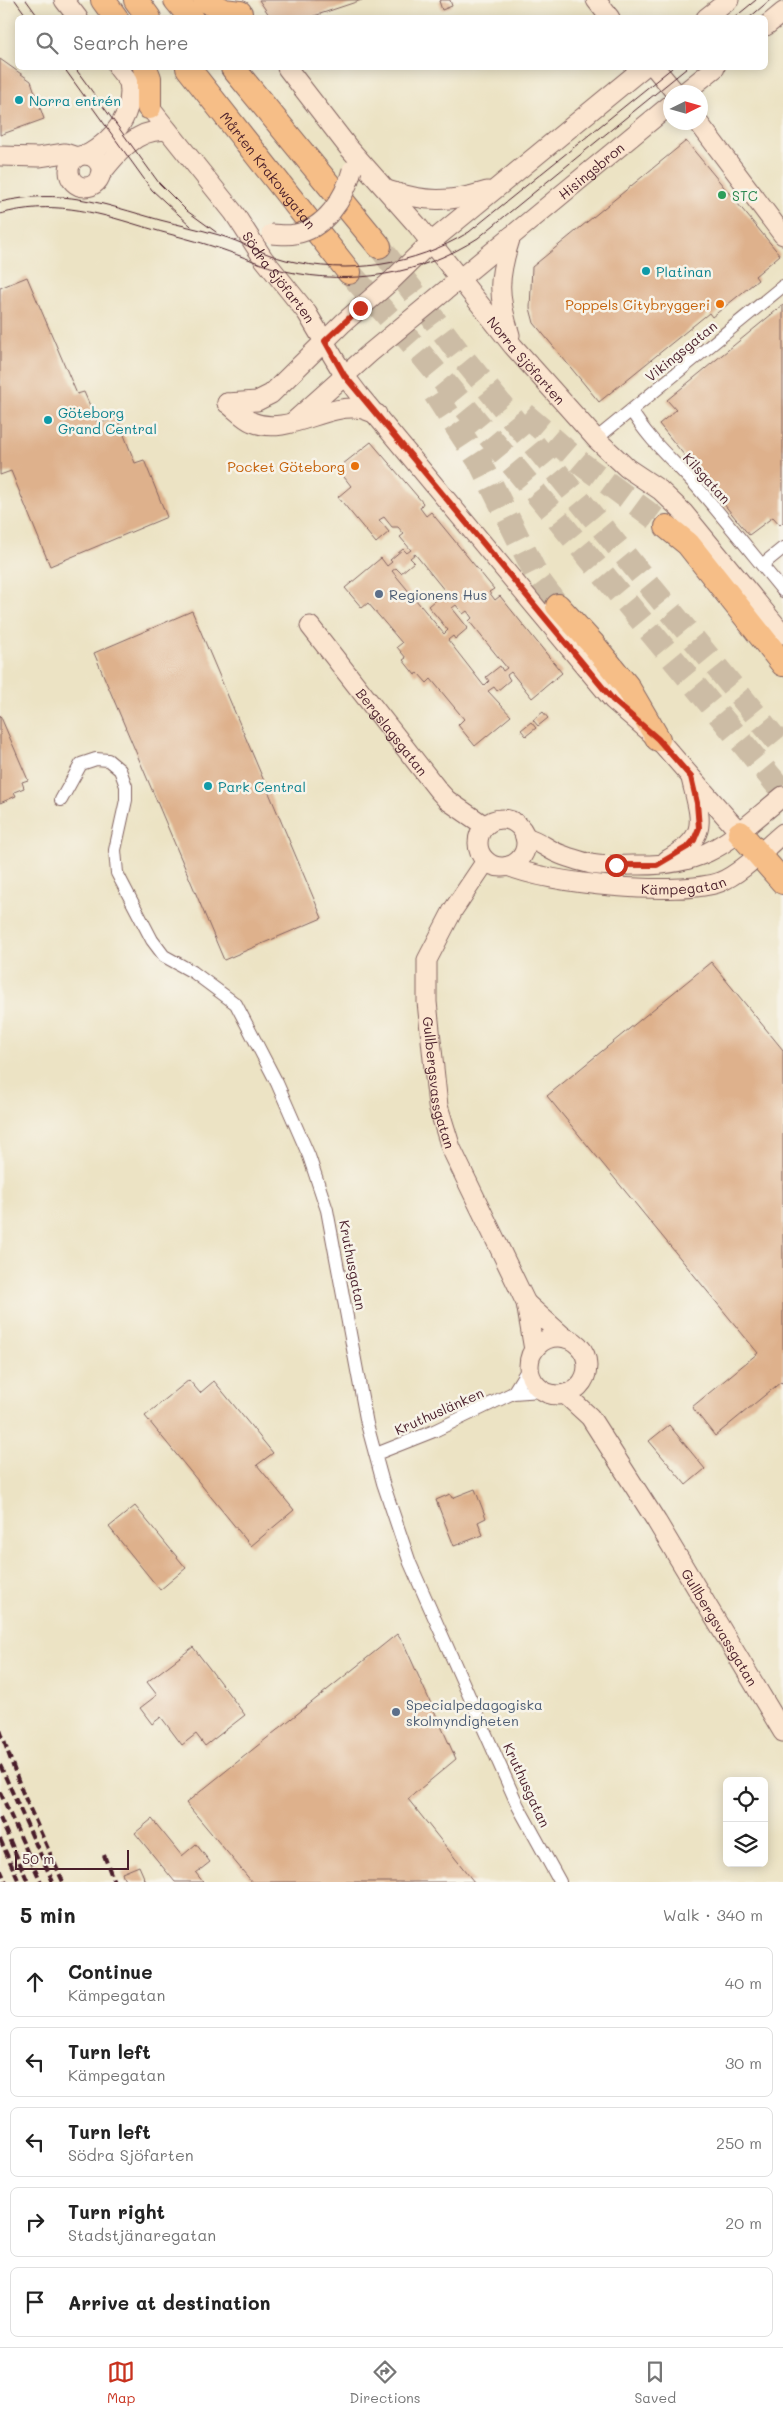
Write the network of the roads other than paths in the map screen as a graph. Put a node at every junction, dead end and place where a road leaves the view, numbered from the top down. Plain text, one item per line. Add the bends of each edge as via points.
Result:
1 (64, 0) edge
2 (103, 0) edge
3 (136, 0) edge
4 (176, 0) edge
5 (205, 0) edge
6 (596, 0) edge
7 (729, 0) edge
8 (238, 10) edge
9 (783, 12) edge
10 (76, 15) edge
11 (114, 15) edge
12 (148, 15) edge
13 (188, 15) edge
14 (608, 15) edge
15 (710, 15) edge
16 (768, 24) edge
17 (190, 70) edge
18 (235, 70) edge
19 (289, 70) edge
20 (640, 70) edge
21 (657, 70) edge
22 (712, 70) edge
23 (131, 72) edge
24 (669, 85) edge
25 (693, 85) edge
26 (149, 107) joint
27 (663, 111) edge
28 (704, 130) edge
29 (168, 131) junction
30 (348, 147) junction
31 (0, 156) edge
32 (82, 156) junction
33 (100, 175) junction
34 (495, 188) junction
35 (387, 190) junction
36 (234, 213) junction
37 (783, 235) edge
38 (511, 236) junction
39 (430, 242) junction
40 (379, 246) tunnel mouth
41 (349, 272) tunnel mouth
42 (460, 278) junction
43 (783, 286) edge
44 (325, 341) junction
45 (514, 346) junction
46 (344, 375) junction
47 (632, 410) junction
48 (377, 414) junction
49 (284, 424) junction
50 (596, 439) junction
51 (667, 527) tunnel mouth
52 (783, 548) edge
53 (762, 565) junction
54 (783, 591) edge
55 (558, 606) tunnel mouth
56 (310, 626) dead end
57 (783, 634) edge
58 (783, 664) edge
59 (658, 739) junction
60 (691, 777) junction
61 (783, 796) edge
62 (61, 800) dead end
63 (485, 826) junction
64 (740, 832) junction
65 (783, 833) edge
66 (525, 837) junction
67 (758, 854) junction
68 (486, 860) junction
69 (657, 865) junction
70 (508, 866) junction
71 (783, 882) edge
72 (526, 1303) junction
73 (565, 1338) junction
74 (532, 1359) junction
75 (585, 1376) junction
76 (542, 1390) junction
77 (513, 1393) junction
78 (565, 1394) junction
79 (590, 1417) junction
80 (376, 1454) junction
81 (783, 1732) edge
82 (560, 1882) edge

1 - 10 main road
2 - 11 highway
3 - 12 highway
4 - 13 highway
5 - 8 highway via 224,11
6 - 14 main road
7 - 15 main road
9 - 16 main road
17 - 41 highway, Mårten Krakowgatan
18 - 40 highway
19 - 30 main road, Norra Sjöfarten
20 - 34 main road
21 - 24 main road
22 - 25 main road
23 - 26 highway via 149,78
23 - 32 main road via 132,95 116,132 103,146
26 - 29 main road, Södra Sjöfarten
27 - 38 main road, Hisingsbron
28 - 37 main road
29 - 33 main road via 154,129 140,135 113,158
29 - 36 main road, Södra Sjöfarten
30 - 35 main road, Norra Sjöfarten
30 - 36 main road, Södra Sjöfarten, bridge via 352,170 346,189 335,208 318,223 295,234 271,234
31 - 32 main road via 39,157 65,153
32 - 33 main road via 96,160
32 - 33 main road via 70,165 75,184 90,186
34 - 35 main road via 447,201
34 - 39 main road
35 - 39 main road, Norra Sjöfarten
36 - 44 main road, Södra Sjöfarten
38 - 42 main road, Hisingsbron
38 - 45 main road via 499,284
39 - 42 main road, Norra Sjöfarten
39 - 44 main road
42 - 45 main road, Norra Sjöfarten
42 - 46 main road, Hisingsbron
43 - 47 street, Vikingsgatan
44 - 46 main road, Södra Sjöfarten
44 - 49 main road via 271,394 257,400 227,404 251,422
45 - 50 main road, Norra Sjöfarten
46 - 48 main road, Södra Sjöfarten
46 - 49 main road, Hisingsbron
47 - 50 street, Vikingsgatan
47 - 53 street, Kilsgatan via 642,429 698,488
48 - 49 main road via 363,409 335,410
48 - 59 main road, Södra Sjöfarten via 613,700
50 - 57 main road, Norra Sjöfarten via 683,512
51 - 58 highway via 688,544
52 - 53 street
53 - 54 street, Kilsgatan
55 - 59 highway via 627,686
56 - 63 main road, Bergslagsgatan via 438,790
59 - 60 main road, Södra Sjöfarten
60 - 64 main road, Södra Sjöfarten
60 - 69 main road, Kämpegatan via 697,803 698,833 689,846
61 - 64 main road, Kämpegatan
62 - 80 street, Kruthusgatan via 81,764 96,759 108,760 120,770 126,786 126,800 115,850 117,873 152,940 164,956 193,972 236,1004 277,1083 310,1156 327,1210 367,1424
63 - 66 main road via 500,819 511,821 520,827
63 - 68 main road via 478,844
64 - 67 highway
64 - 69 main road, Kämpegatan via 700,857
65 - 67 main road, Kämpegatan
66 - 69 main road, Kämpegatan via 539,841 555,852 593,864
66 - 70 main road via 523,853 517,862
67 - 70 main road, Kämpegatan via 736,873 719,882 676,887 623,887 545,878
67 - 71 highway
68 - 70 main road via 494,866
68 - 72 main road, Gullbergsvassgatan via 453,910 426,960 427,1002 438,1106 451,1148
72 - 73 main road, Gullbergsvassgatan
72 - 74 main road, Gullbergsvassgatan
73 - 74 main road via 548,1339
73 - 75 main road, Gullbergsvassgatan via 584,1354
74 - 76 main road, Gullbergsvassgatan via 533,1380
74 - 77 street
75 - 78 main road via 577,1388
75 - 79 main road, Gullbergsvassgatan
76 - 77 street, Kruthuslänken
76 - 78 main road
77 - 80 street, Kruthuslänken via 434,1431
78 - 79 main road, Gullbergsvassgatan
79 - 81 main road, Gullbergsvassgatan via 662,1517
80 - 82 street, Kruthusgatan via 410,1563 518,1806

